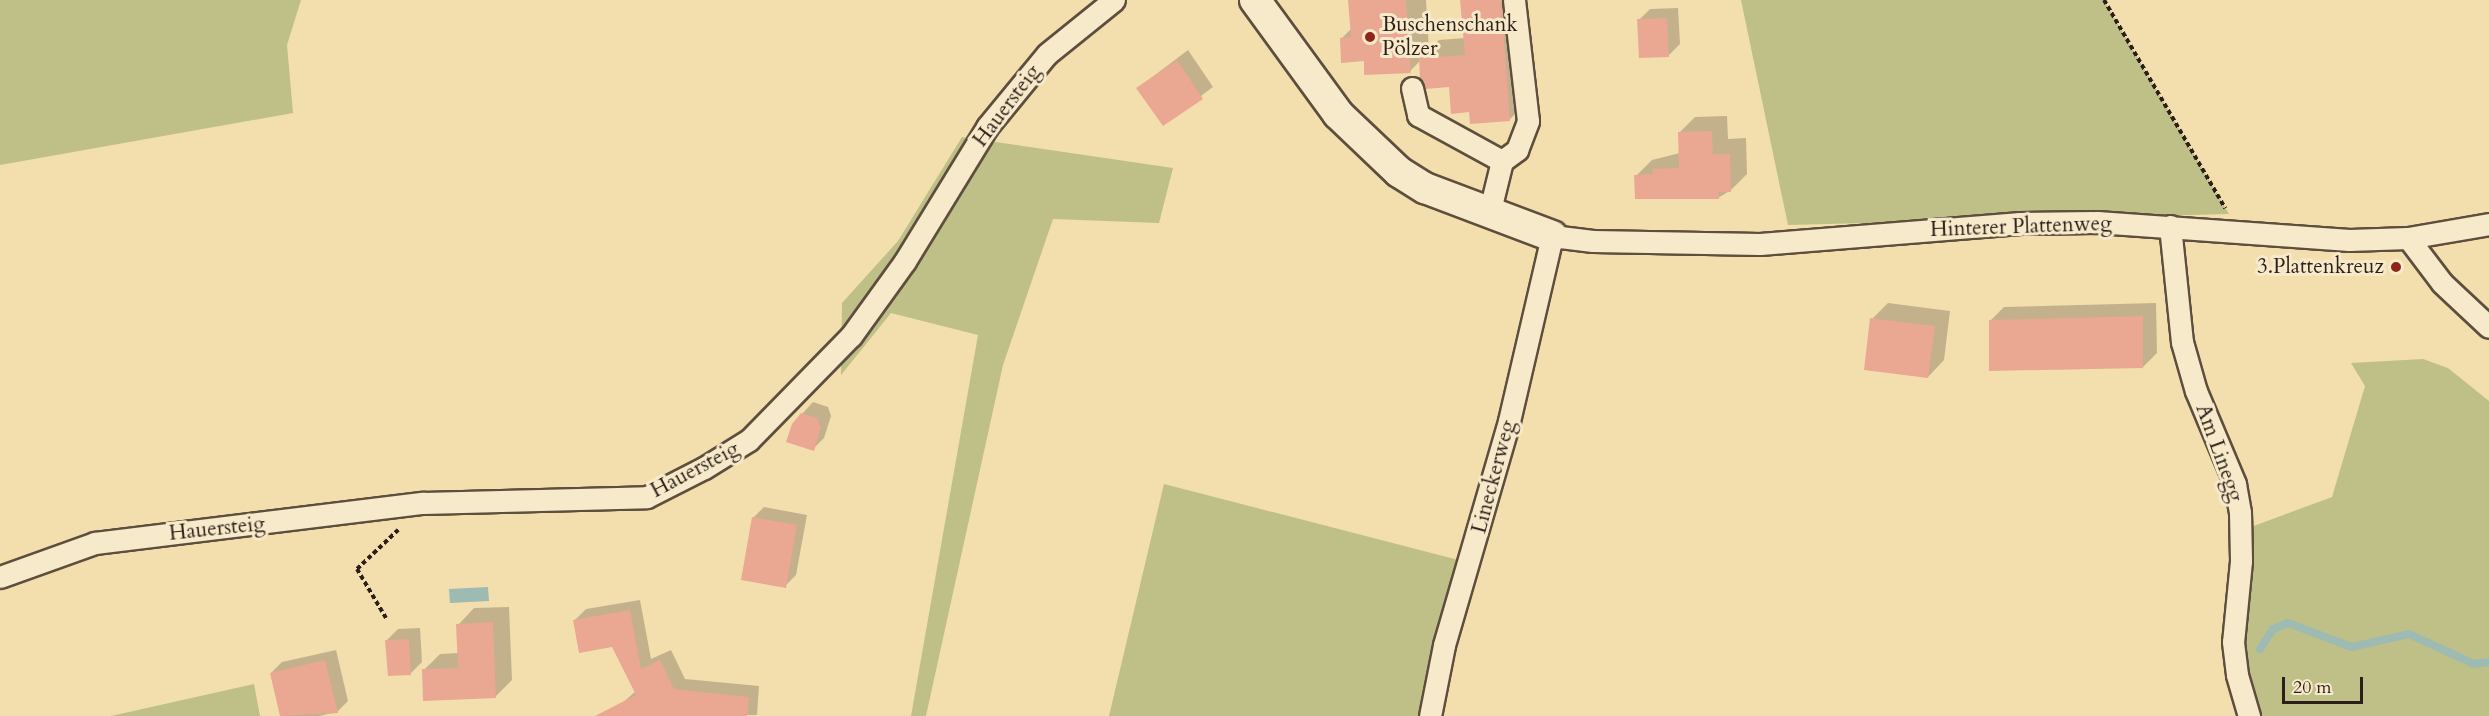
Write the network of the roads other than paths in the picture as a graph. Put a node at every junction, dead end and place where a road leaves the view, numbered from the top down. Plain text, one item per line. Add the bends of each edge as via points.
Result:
1 (1114, 0) edge
2 (1255, 0) edge
3 (1514, 0) edge
4 (1412, 88) dead end
5 (1502, 161) junction
6 (1489, 214) junction
7 (2489, 224) edge
8 (2170, 226) junction
9 (1552, 236) junction
10 (2408, 238) junction
11 (2489, 327) edge
12 (0, 577) edge
13 (1430, 716) edge
14 (2249, 716) edge

1 - 12 street, Hauersteig via 1047,54 987,127 905,261 851,336 749,440 647,497 423,503 95,543
2 - 6 street via 1338,114 1376,154 1425,188
3 - 5 street via 1528,121 1517,150
4 - 5 street via 1418,115
5 - 6 street
6 - 9 street
7 - 10 street, Hinterer Plattenweg
8 - 9 street, Hinterer Plattenweg via 2020,223 1760,244 1593,241
8 - 10 street, Hinterer Plattenweg via 2349,240
8 - 14 street, Am Linegg via 2182,342 2196,391 2235,484 2240,512 2241,561 2233,642 2236,675
9 - 13 street, Lineckerweg via 1509,421 1444,645
10 - 11 street via 2442,283

